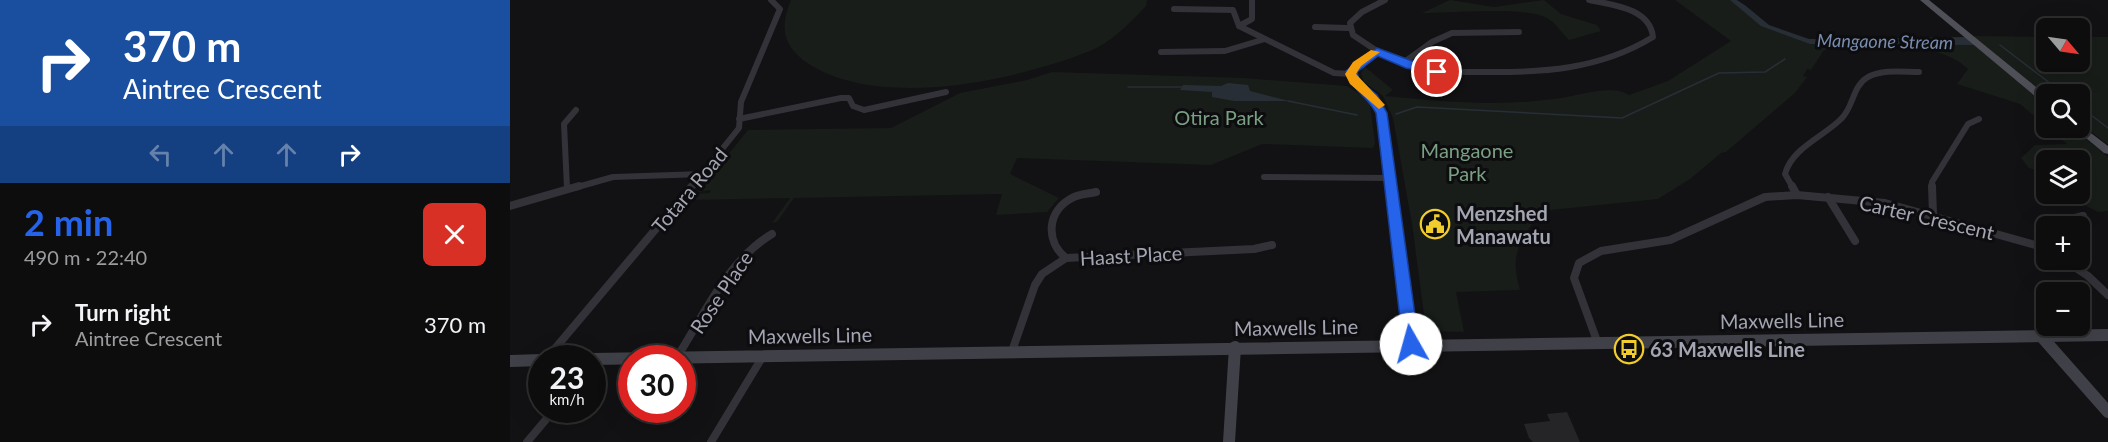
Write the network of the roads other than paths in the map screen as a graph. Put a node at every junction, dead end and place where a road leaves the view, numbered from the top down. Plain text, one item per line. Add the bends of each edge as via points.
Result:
1 (771, 0) edge
2 (1252, 0) edge
3 (1385, 0) edge
4 (1589, 0) edge
5 (1924, 0) edge
6 (1174, 9) dead end
7 (1239, 26) junction
8 (1316, 27) dead end
9 (1348, 28) junction
10 (1519, 32) dead end
11 (1265, 39) junction
12 (1377, 51) junction
13 (1161, 52) dead end
14 (1403, 63) junction
15 (1919, 72) dead end
16 (1351, 74) junction
17 (946, 92) dead end
18 (2036, 92) edge
19 (576, 110) dead end
20 (739, 119) junction
21 (1979, 119) dead end
22 (2090, 136) edge
23 (2108, 151) edge
24 (703, 174) junction
25 (1264, 177) dead end
26 (1390, 178) junction
27 (567, 188) junction
28 (1096, 192) dead end
29 (1797, 195) junction
30 (1828, 197) junction
31 (510, 206) edge
32 (1933, 214) junction
33 (772, 234) dead end
34 (1856, 241) dead end
35 (1272, 245) dead end
36 (2036, 245) edge
37 (1066, 258) junction
38 (2079, 270) edge
39 (2108, 295) edge
40 (2090, 335) edge
41 (2108, 335) edge
42 (2041, 336) joint
43 (1597, 341) junction
44 (1411, 344) junction
45 (558, 345) edge
46 (685, 345) edge
47 (1235, 347) junction
48 (1012, 351) junction
49 (764, 355) junction
50 (696, 357) edge
51 (528, 360) edge
52 (510, 361) edge
53 (2108, 412) edge
54 (543, 423) edge
55 (527, 442) edge
56 (711, 442) edge
57 (1229, 442) edge

1 - 20 street, Totara Road via 780,9 741,102
2 - 7 street via 1252,19
3 - 9 street via 1355,16
4 - 14 street via 1635,12 1652,26 1653,37 1635,48 1550,72 1446,73
5 - 18 main road
6 - 7 street via 1233,10
7 - 11 street
8 - 9 street
9 - 12 street via 1352,36
10 - 14 street via 1452,33
11 - 13 street via 1217,52
11 - 16 street via 1334,73
12 - 14 street
12 - 16 street via 1357,64
15 - 29 street via 1884,72 1863,80 1838,124 1788,162 1785,174
16 - 26 street via 1379,106
17 - 20 street via 864,110 853,106 849,98 841,98
19 - 27 street via 564,124
20 - 24 street, Totara Road via 732,138
21 - 32 street via 1968,124 1932,182
22 - 23 main road
24 - 27 street via 630,174
24 - 45 street, Totara Road
25 - 26 street
26 - 44 street
27 - 31 street
28 - 37 street via 1070,199 1057,214 1050,240 1055,251
29 - 30 street, Carter Crescent
29 - 43 street, Carter Crescent via 1765,197 1670,240 1590,255 1579,263 1574,278
30 - 32 street, Carter Crescent via 1869,200
30 - 34 street
32 - 36 street, Carter Crescent
33 - 46 street, Rose Place via 739,260
35 - 37 street, Haast Place
37 - 48 street, Haast Place via 1042,274 1035,285
38 - 39 street
40 - 41 main road, Maxwells Line
42 - 43 main road, Maxwells Line
42 - 53 main road
43 - 44 main road, Maxwells Line
44 - 47 main road, Maxwells Line
47 - 48 main road, Maxwells Line
47 - 57 main road
48 - 49 main road, Maxwells Line
49 - 50 main road, Maxwells Line
49 - 56 street
51 - 52 main road
54 - 55 street

